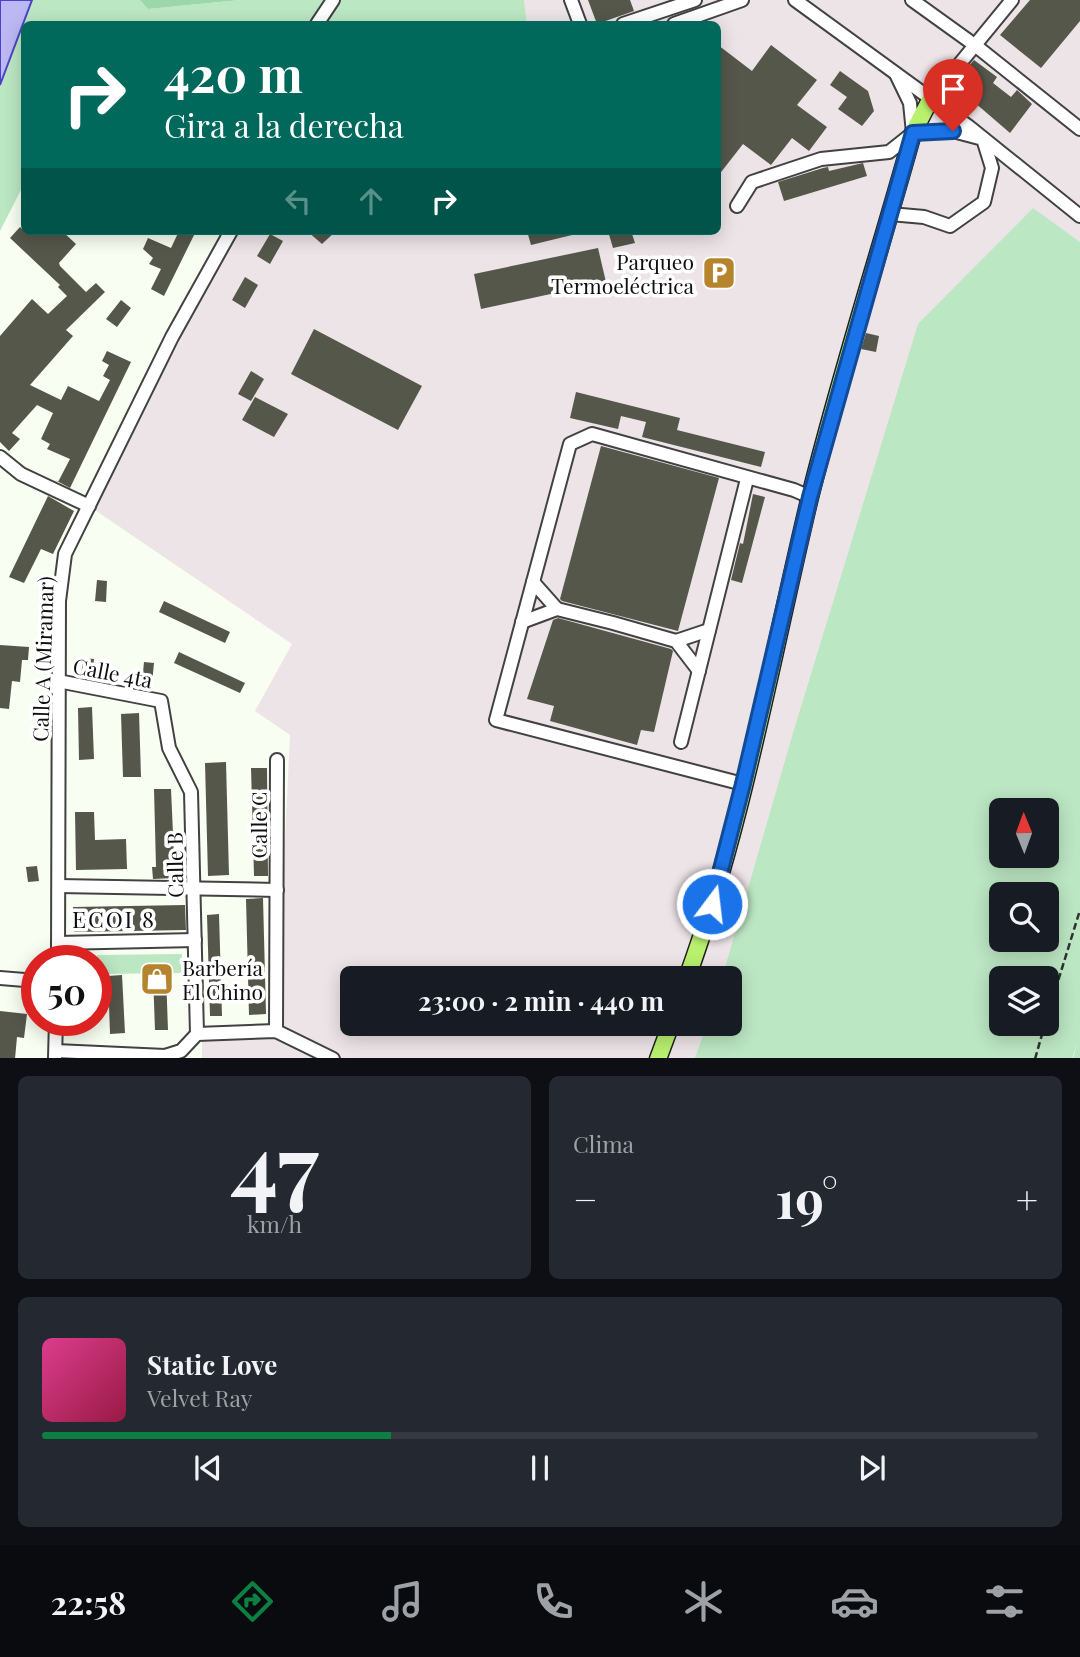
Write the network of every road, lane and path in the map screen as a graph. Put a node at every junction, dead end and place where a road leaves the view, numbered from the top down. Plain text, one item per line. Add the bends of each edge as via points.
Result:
1 (333, 0) edge
2 (571, 0) edge
3 (695, 0) edge
4 (742, 0) edge
5 (795, 0) edge
6 (912, 0) edge
7 (1012, 0) edge
8 (722, 3) edge
9 (319, 21) edge
10 (579, 21) edge
11 (632, 21) edge
12 (681, 21) edge
13 (976, 46) junction
14 (895, 72) junction
15 (930, 100) junction
16 (1080, 128) edge
17 (913, 133) junction
18 (983, 139) junction
19 (737, 206) dead end
20 (890, 214) junction
21 (1080, 216) edge
22 (229, 235) edge
23 (0, 457) edge
24 (747, 479) junction
25 (810, 497) junction
26 (89, 506) junction
27 (533, 582) junction
28 (557, 609) junction
29 (522, 622) junction
30 (709, 630) junction
31 (676, 640) junction
32 (699, 671) junction
33 (58, 681) junction
34 (161, 701) joint
35 (681, 742) dead end
36 (277, 760) dead end
37 (743, 784) junction
38 (59, 886) junction
39 (194, 888) junction
40 (277, 890) junction
41 (1080, 910) edge
42 (195, 940) junction
43 (58, 943) joint
44 (692, 966) edge
45 (0, 978) edge
46 (1059, 979) edge
47 (21, 980) edge
48 (276, 1031) junction
49 (197, 1034) junction
50 (56, 1036) edge
51 (667, 1036) edge
52 (1042, 1036) edge
53 (55, 1055) edge
54 (331, 1058) edge
55 (658, 1058) edge
56 (1035, 1058) edge

1 - 9 street
2 - 10 street
3 - 11 street
4 - 8 street
5 - 14 street
6 - 13 street
7 - 13 street
8 - 12 street
13 - 15 street
13 - 16 street
14 - 15 street
14 - 17 street via 910,103
15 - 17 main road
15 - 18 street
17 - 18 street via 953,131
17 - 19 street via 889,152 821,159 752,182
17 - 20 main road
18 - 20 street via 992,168 984,202 950,226 924,217
18 - 21 street
20 - 25 main road
22 - 26 street, Calle A (Miramar) via 172,337
23 - 26 street via 21,474
24 - 25 street
24 - 27 street via 592,434 570,444
24 - 30 street
25 - 37 main road
26 - 33 street, Calle A (Miramar) via 65,554
27 - 28 street
27 - 29 street
28 - 29 street
28 - 31 street
29 - 37 street via 496,720
30 - 31 street
30 - 32 street
31 - 32 street
32 - 35 street
33 - 34 street, Calle 4ta
33 - 38 street, Calle A (Miramar)
34 - 39 street, Calle B via 169,748 191,792
36 - 40 street, Calle C
37 - 44 main road
38 - 39 street
38 - 43 street, Calle A (Miramar)
39 - 40 street
39 - 42 street, Calle B
40 - 48 street, Calle C
41 - 46 path
42 - 43 street
42 - 49 street, Calle B
45 - 47 street
48 - 49 street
48 - 54 street
49 - 53 street via 181,1051 165,1056
50 - 53 street
51 - 55 main road
52 - 56 path

